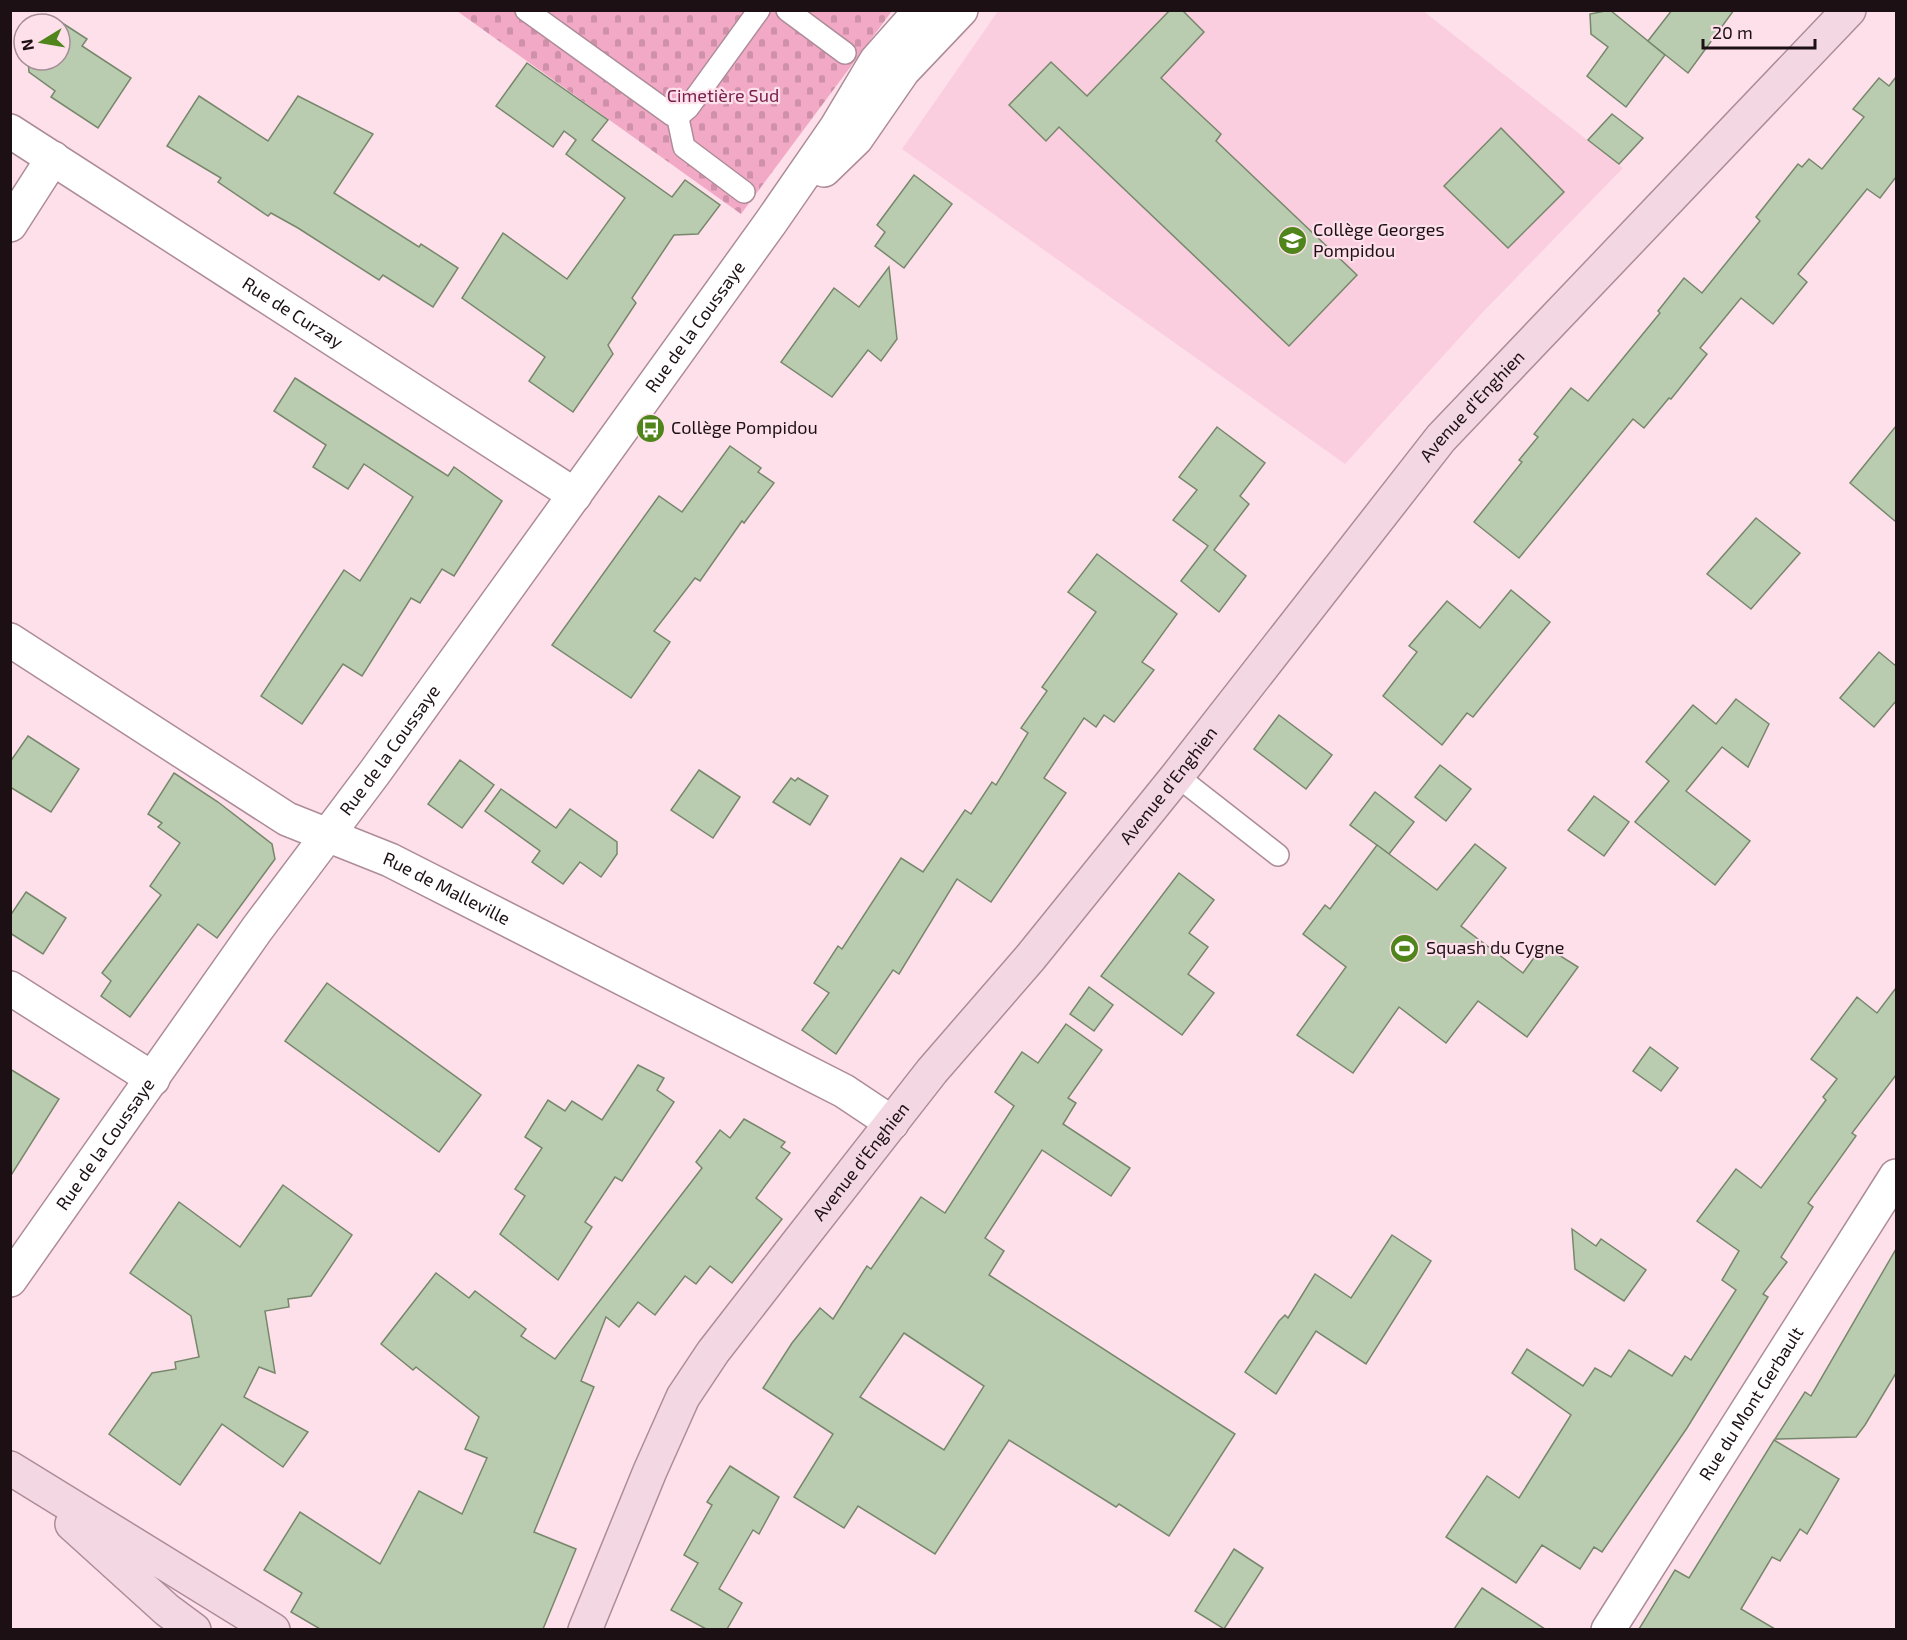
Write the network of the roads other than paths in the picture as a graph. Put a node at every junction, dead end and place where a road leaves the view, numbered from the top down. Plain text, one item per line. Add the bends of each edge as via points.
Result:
1 (526, 10) edge
2 (759, 10) edge
3 (787, 10) edge
4 (921, 10) edge
5 (961, 10) edge
6 (1849, 10) edge
7 (845, 53) dead end
8 (677, 114) junction
9 (10, 131) edge
10 (53, 158) junction
11 (744, 192) dead end
12 (771, 222) junction
13 (10, 225) edge
14 (575, 495) junction
15 (10, 640) edge
16 (1177, 776) junction
17 (329, 836) junction
18 (1278, 855) dead end
19 (10, 988) edge
20 (153, 1079) junction
21 (892, 1123) junction
22 (1896, 1176) edge
23 (10, 1280) edge
24 (10, 1468) edge
25 (194, 1629) edge
26 (273, 1629) edge
27 (585, 1629) edge
28 (1608, 1629) edge

1 - 8 lane via 661,109
2 - 8 lane via 692,104
3 - 7 lane
4 - 12 street, Rue de la Coussaye via 876,61 836,128
5 - 12 street, Rue de la Coussaye via 903,71 856,139
6 - 16 main road, Avenue d'Enghien via 1440,438
8 - 11 lane via 684,147
9 - 10 street, Rue de Curzay
10 - 13 street
10 - 14 street, Rue de Curzay
12 - 14 street, Rue de la Coussaye
14 - 17 street, Rue de la Coussaye
15 - 17 street, Rue de Malleville via 287,819
16 - 18 lane
16 - 21 main road, Avenue d'Enghien
17 - 20 street, Rue de la Coussaye via 257,929
17 - 21 street, Rue de Malleville via 390,860 844,1091
19 - 20 street
20 - 23 street, Rue de la Coussaye
21 - 27 main road, Avenue d'Enghien via 725,1336 689,1388
22 - 28 street, Rue du Mont Gerbault
24 - 25 main road via 167,1610
24 - 26 main road

